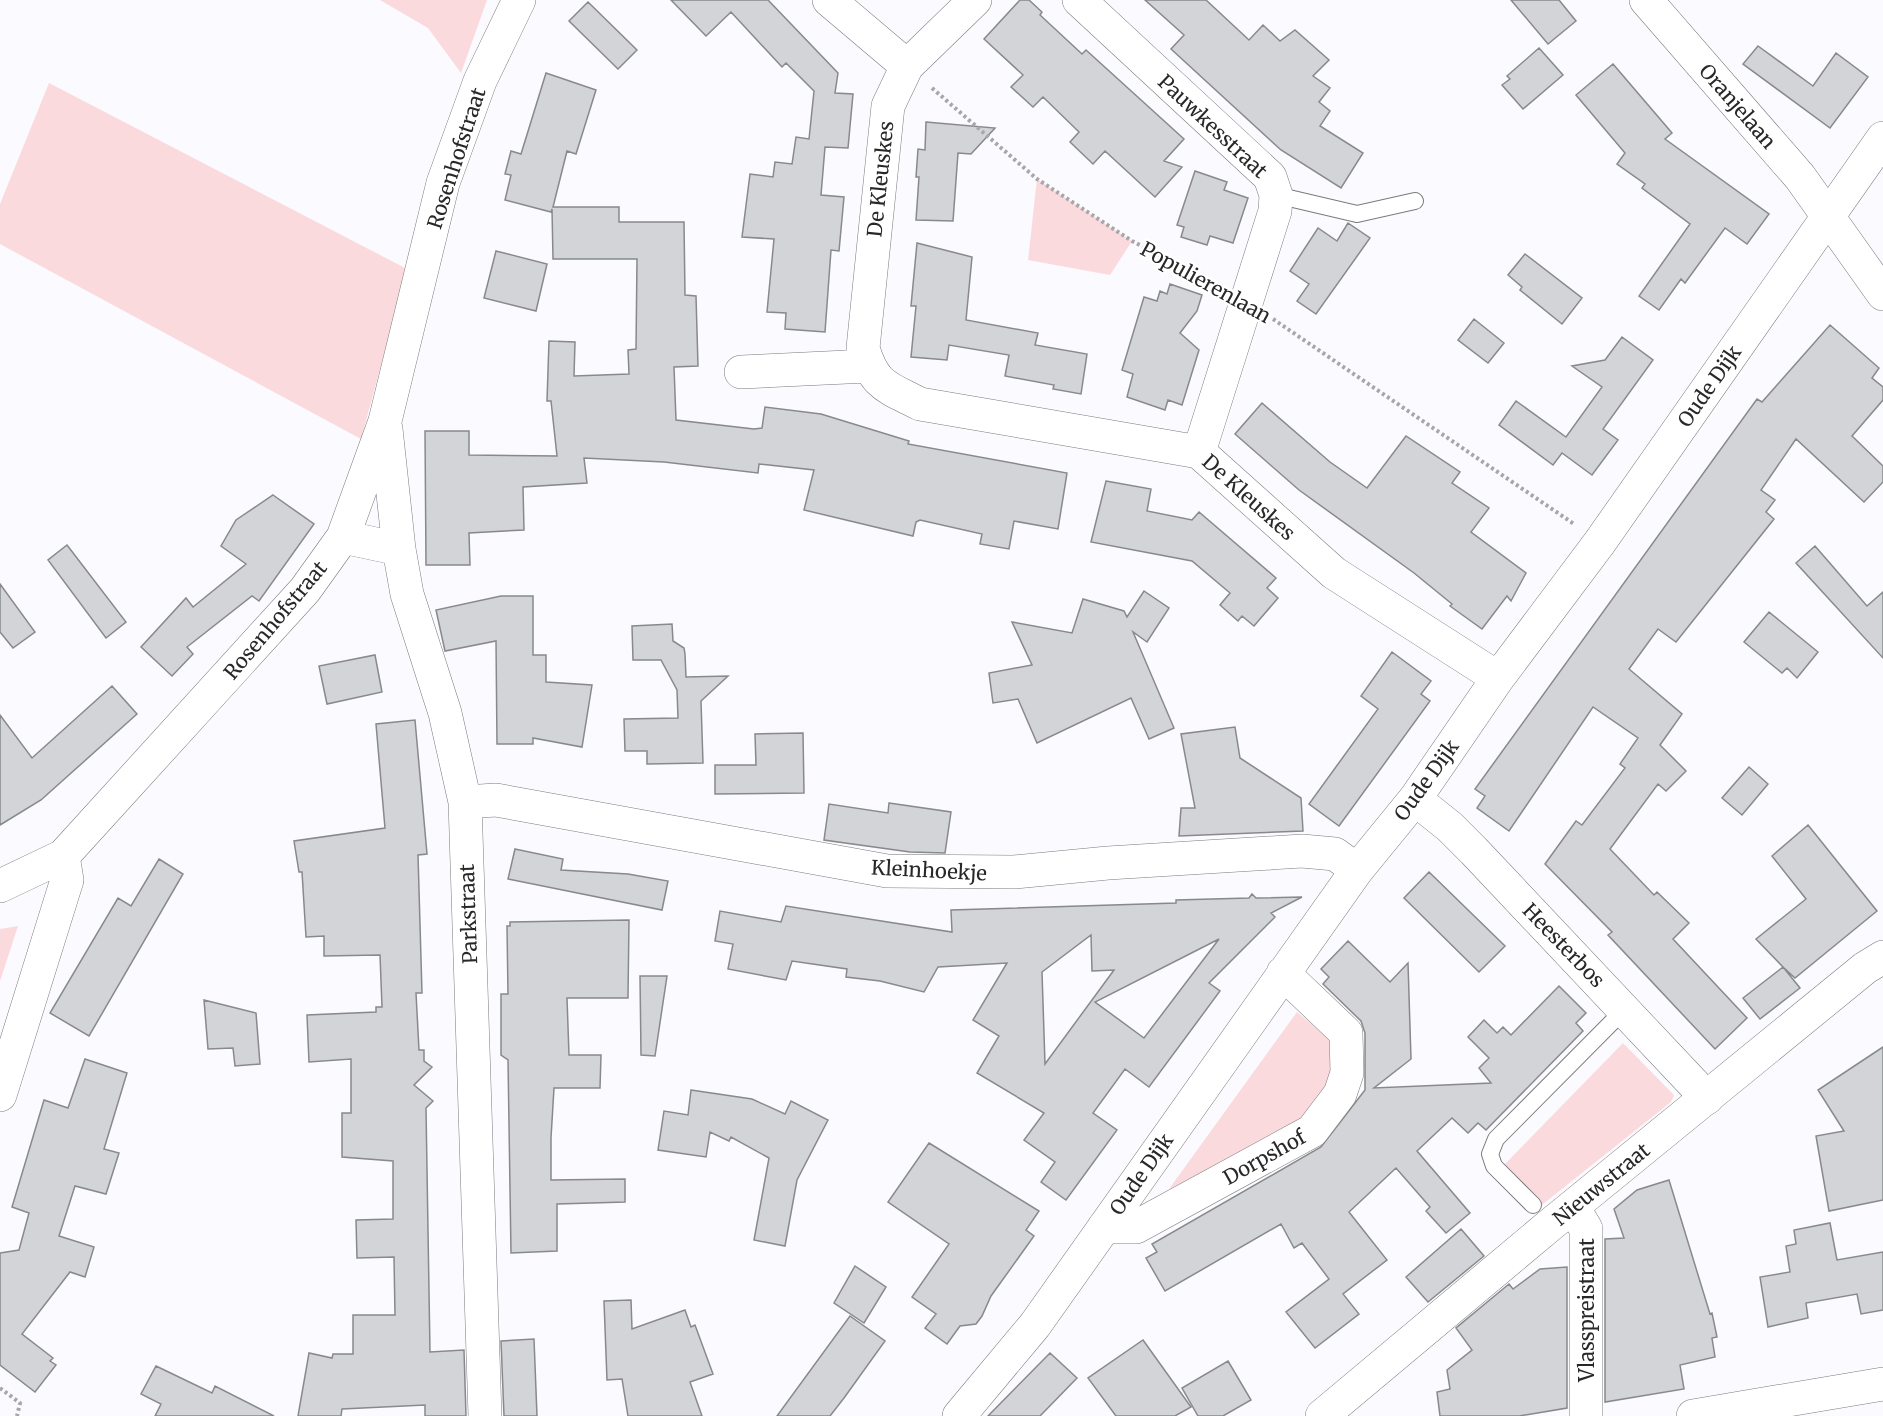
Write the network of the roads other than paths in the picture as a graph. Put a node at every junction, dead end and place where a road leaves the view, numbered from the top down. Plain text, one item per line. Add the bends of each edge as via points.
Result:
1 (519, 0) edge
2 (829, 0) edge
3 (975, 0) edge
4 (1079, 0) edge
5 (1646, 0) edge
6 (907, 66) junction
7 (1883, 138) edge
8 (1276, 195) junction
9 (1415, 201) dead end
10 (1827, 216) junction
11 (1883, 294) edge
12 (868, 366) junction
13 (741, 372) dead end
14 (385, 421) junction
15 (1199, 452) junction
16 (343, 537) junction
17 (399, 549) junction
18 (1498, 678) junction
19 (1415, 799) junction
20 (465, 802) junction
21 (63, 856) junction
22 (1357, 870) junction
23 (0, 886) edge
24 (1883, 957) edge
25 (1283, 973) junction
26 (1625, 1010) junction
27 (0, 1095) edge
28 (1707, 1098) junction
29 (1533, 1205) dead end
30 (1573, 1207) junction
31 (1104, 1227) junction
32 (1883, 1384) edge
33 (485, 1416) edge
34 (959, 1416) edge
35 (1322, 1416) edge
36 (1587, 1416) edge
37 (1693, 1416) edge

1 - 14 street, Rosenhofstraat via 480,81 443,183
2 - 6 street
3 - 6 street
4 - 8 street, Pauwkesstraat via 1270,177
5 - 10 street, Oranjelaan via 1800,177
6 - 12 street, De Kleuskes via 888,106 863,348
7 - 10 street, Oude Dijk
8 - 9 lane via 1357,214
8 - 15 street, Pauwkesstraat via 1275,211
10 - 11 street, Oranjelaan
10 - 18 street, Oude Dijk via 1600,542
12 - 13 street
12 - 15 street, De Kleuskes via 880,384 920,404
14 - 16 street, Rosenhofstraat
14 - 17 street, Parkstraat
15 - 18 street, De Kleuskes via 1334,573
16 - 17 street
16 - 21 street, Rosenhofstraat via 305,590
17 - 20 street, Parkstraat via 407,594 445,713
18 - 19 street, Oude Dijk
19 - 22 street, Oude Dijk
19 - 26 street, Heesterbos via 1466,843
20 - 22 street, Kleinhoekje via 496,800 886,871 1014,872 1302,851 1335,854
20 - 33 street, Parkstraat
21 - 23 street
21 - 27 street via 67,880
22 - 25 street, Oude Dijk
24 - 28 street, Nieuwstraat
25 - 31 street, Oude Dijk
25 - 31 street, Dorpshof via 1346,1033 1347,1073 1340,1094 1312,1131 1136,1227
26 - 28 street, Heesterbos
26 - 29 lane via 1496,1139 1490,1154 1494,1166
28 - 30 street, Nieuwstraat
30 - 35 street, Nieuwstraat
30 - 36 street, Vlasspreistraat via 1586,1229
31 - 34 street, Oude Dijk via 1035,1325
32 - 37 street

